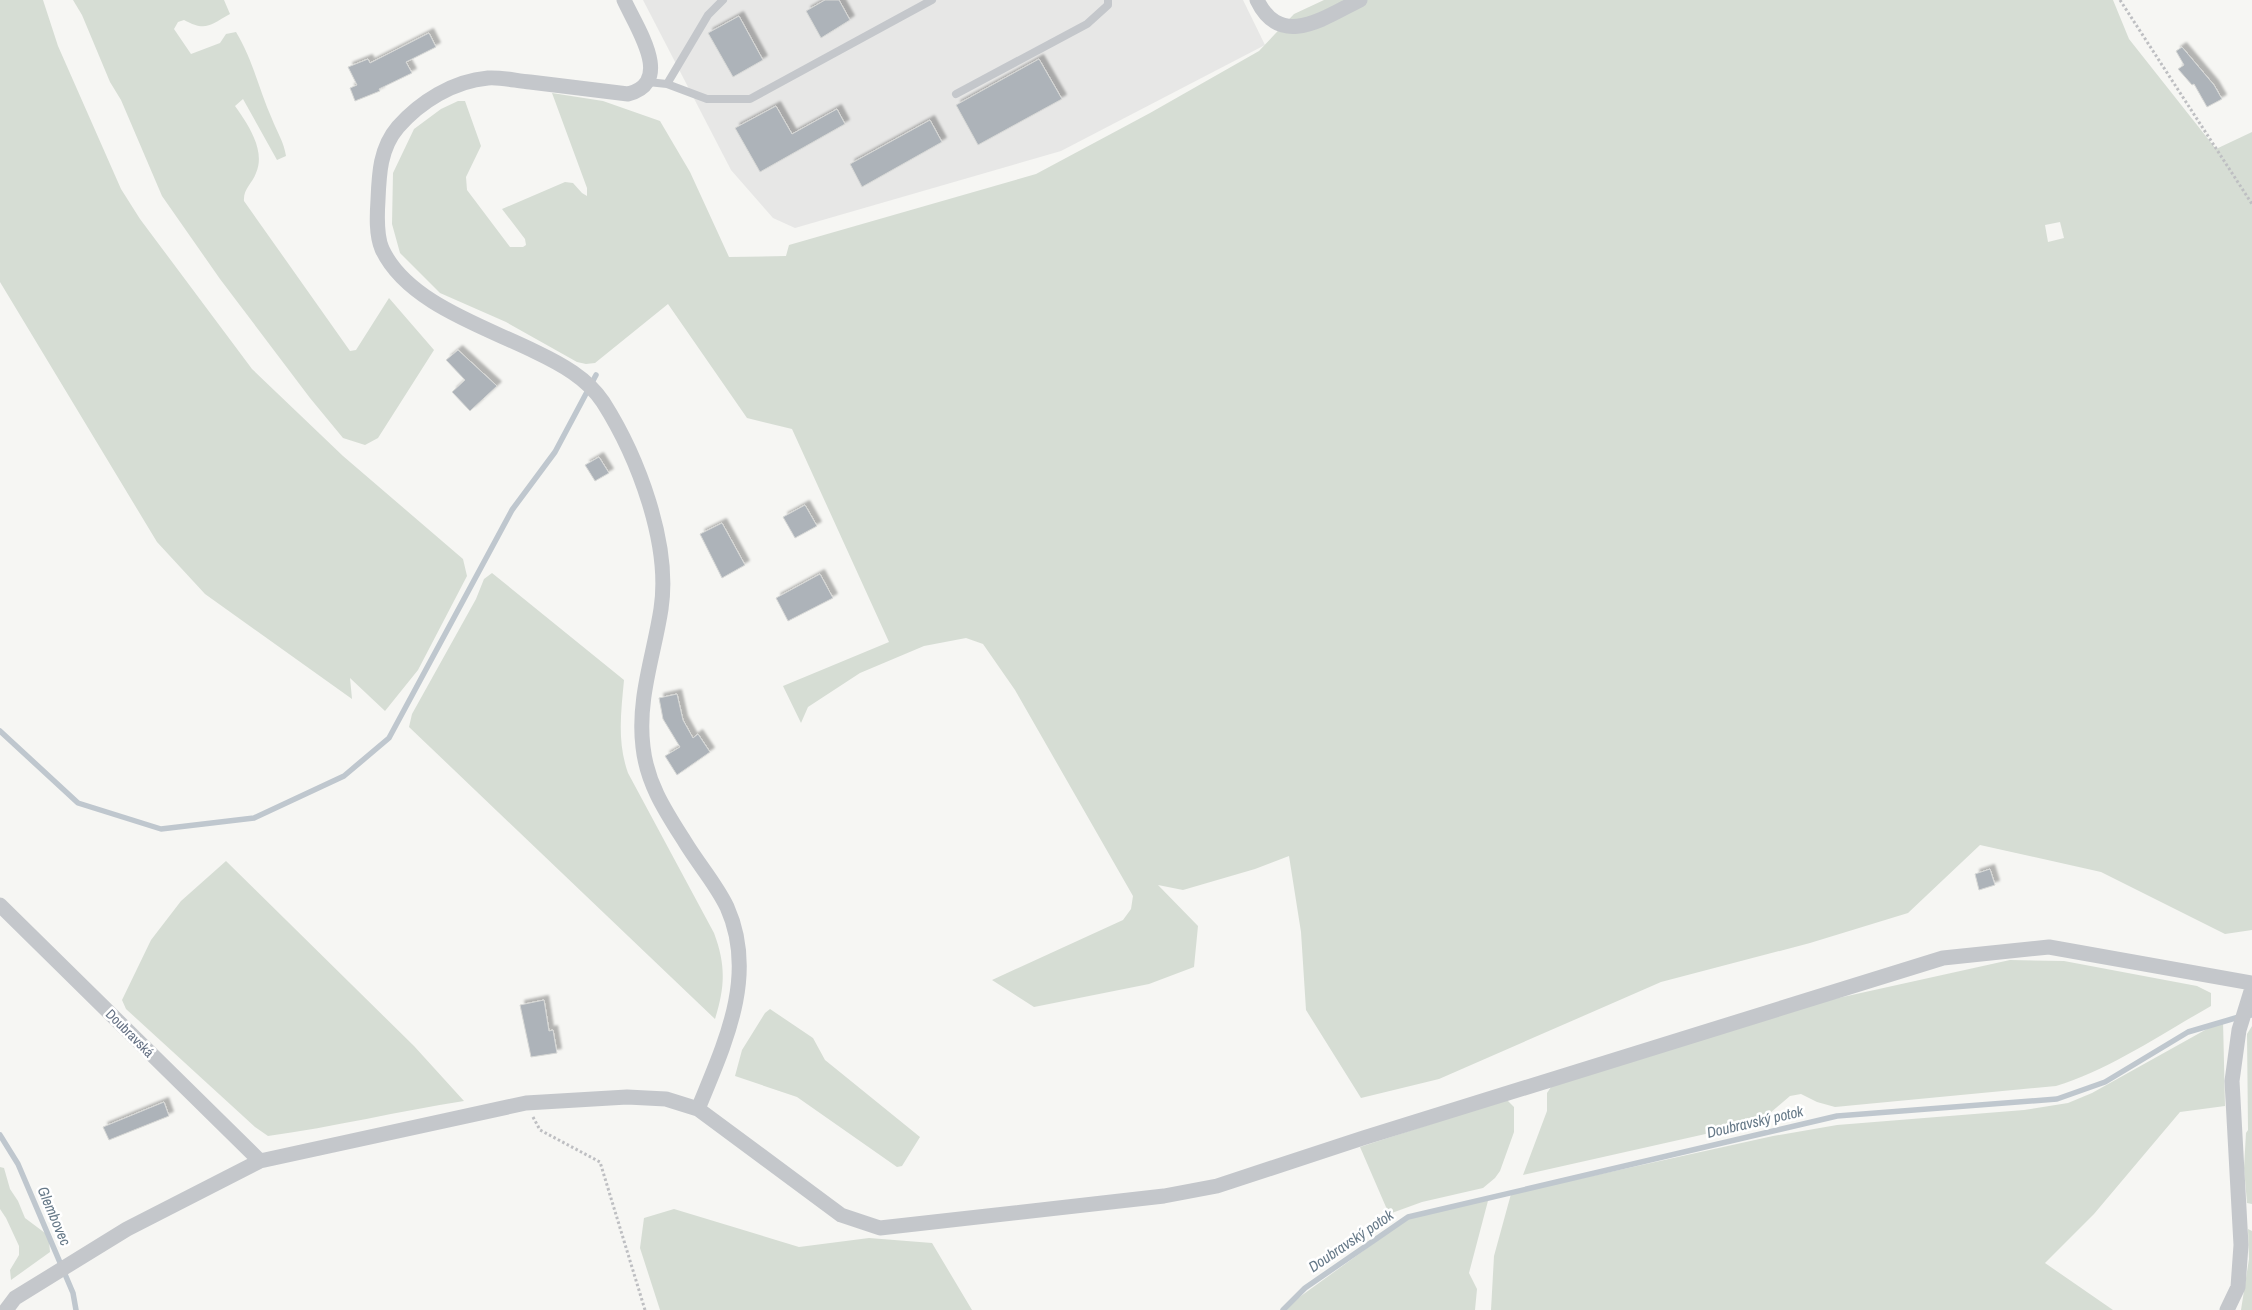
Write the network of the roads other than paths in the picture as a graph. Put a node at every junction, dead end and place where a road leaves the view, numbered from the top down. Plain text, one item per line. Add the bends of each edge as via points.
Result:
1 (624, 0) edge
2 (723, 0) edge
3 (932, 0) edge
4 (1108, 0) edge
5 (1257, 0) edge
6 (1360, 0) edge
7 (648, 82) junction
8 (667, 84) junction
9 (956, 94) dead end
10 (0, 905) edge
11 (2252, 983) edge
12 (2252, 988) edge
13 (698, 1110) junction
14 (260, 1161) junction
15 (6, 1310) edge
16 (2227, 1310) edge

1 - 7 street via 652,60
2 - 8 lane via 708,15
3 - 8 lane via 750,99 707,99
4 - 9 lane via 1108,4 1087,24
5 - 6 street via 1262,10 1278,24 1290,28 1310,24
7 - 8 lane
7 - 13 street via 641,90 628,94 489,78 447,89 425,101 393,133 380,160 377,217 381,247 401,279 432,303 557,362 581,378 602,400 645,492 663,563 661,606 642,695 643,750 649,779 662,805 716,885 738,939 740,978 734,1014
10 - 14 street, Doubravská
11 - 13 street via 2049,946 1943,958 1217,1186 1164,1196 880,1228 841,1215
12 - 16 street via 2240,1030 2232,1081 2241,1245 2238,1287
13 - 14 street via 666,1100 627,1097 526,1103
14 - 15 street via 128,1229 16,1298

